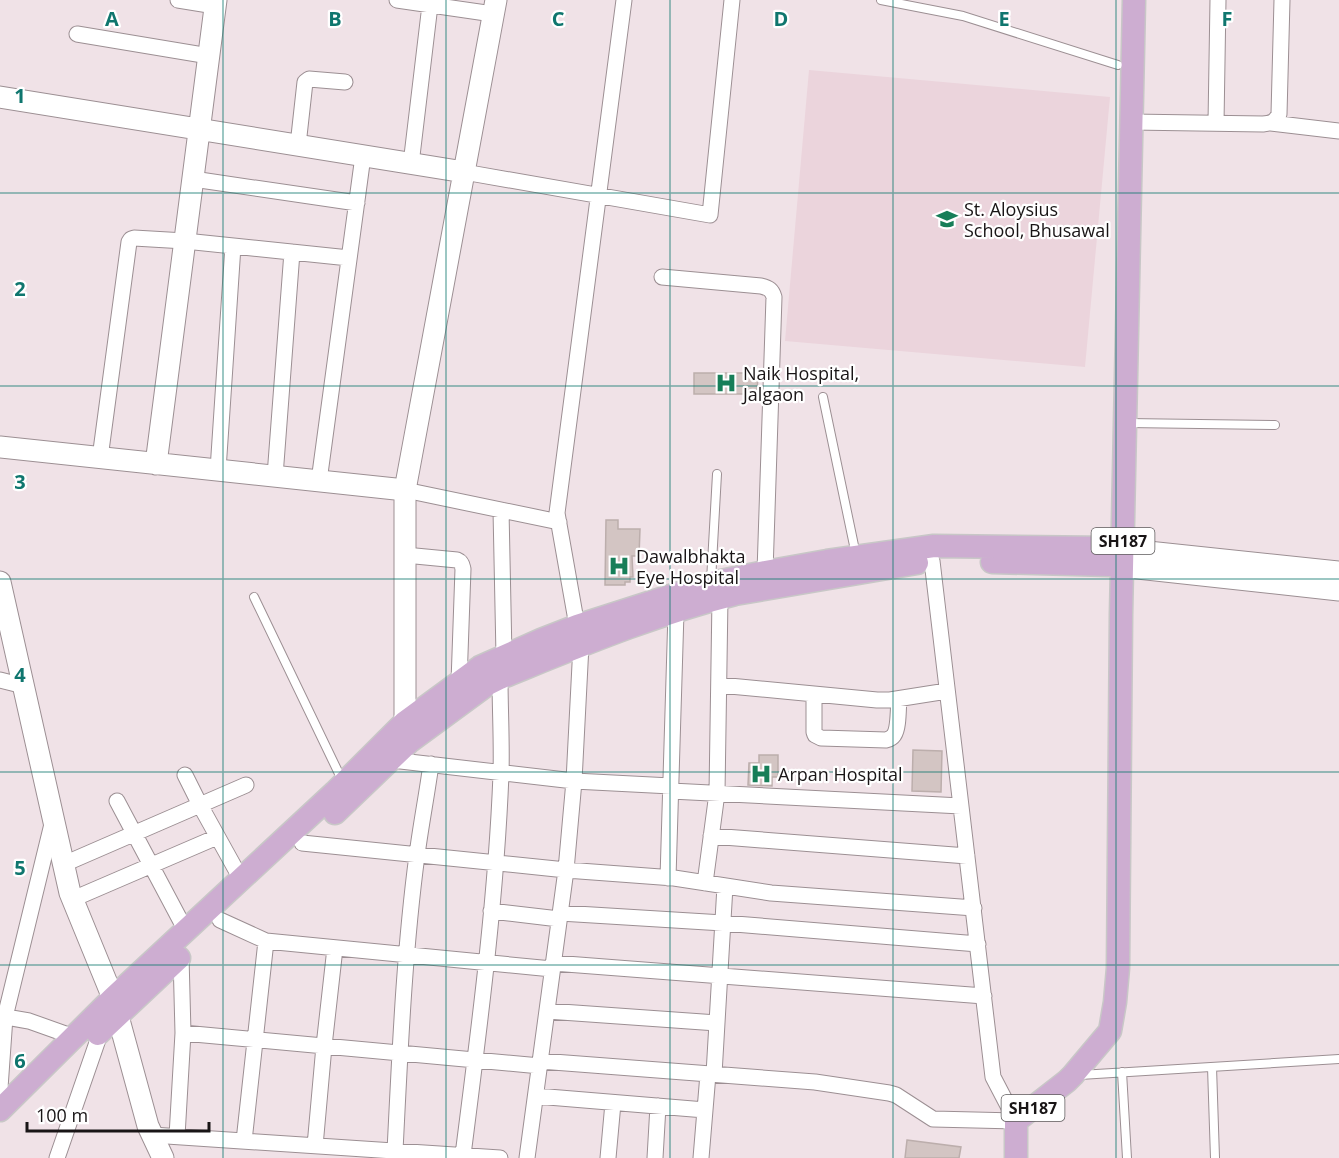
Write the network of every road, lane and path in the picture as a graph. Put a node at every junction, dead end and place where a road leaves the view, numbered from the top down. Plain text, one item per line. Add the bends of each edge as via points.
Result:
1 (178, 0) edge
2 (397, 0) edge
3 (624, 0) edge
4 (732, 0) edge
5 (881, 0) edge
6 (1118, 0) edge
7 (1134, 0) edge
8 (1218, 0) edge
9 (1282, 0) edge
10 (216, 3) edge
11 (430, 5) junction
12 (494, 7) edge
13 (77, 34) dead end
14 (209, 56) junction
15 (1119, 64) junction
16 (345, 82) dead end
17 (0, 97) edge
18 (1131, 122) junction
19 (1216, 123) junction
20 (1271, 123) junction
21 (199, 129) junction
22 (1339, 131) edge
23 (298, 146) junction
24 (363, 156) junction
25 (411, 164) junction
26 (464, 172) junction
27 (193, 179) junction
28 (598, 195) junction
29 (357, 203) junction
30 (185, 241) junction
31 (233, 246) junction
32 (292, 252) junction
33 (349, 258) junction
34 (662, 277) dead end
35 (823, 397) dead end
36 (1125, 423) junction
37 (1275, 425) dead end
38 (0, 447) edge
39 (100, 458) junction
40 (156, 464) junction
41 (218, 470) junction
42 (717, 474) dead end
43 (275, 476) junction
44 (319, 481) junction
45 (405, 490) junction
46 (501, 510) junction
47 (559, 522) junction
48 (405, 555) junction
49 (857, 557) junction
50 (1116, 557) junction
51 (932, 561) junction
52 (765, 572) junction
53 (1339, 572) edge
54 (1302, 577) junction
55 (0, 582) edge
56 (716, 590) junction
57 (1339, 590) edge
58 (254, 597) dead end
59 (676, 612) junction
60 (579, 636) junction
61 (502, 667) junction
62 (0, 680) edge
63 (459, 682) junction
64 (719, 685) junction
65 (24, 686) junction
66 (947, 691) junction
67 (814, 694) junction
68 (898, 699) junction
69 (405, 722) junction
70 (392, 760) junction
71 (431, 764) junction
72 (501, 772) junction
73 (185, 775) dead end
74 (574, 781) junction
75 (344, 783) junction
76 (246, 785) dead end
77 (671, 788) junction
78 (717, 793) junction
79 (117, 801) dead end
80 (200, 805) junction
81 (961, 806) junction
82 (54, 818) junction
83 (134, 834) junction
84 (711, 836) junction
85 (217, 837) junction
86 (302, 843) junction
87 (417, 855) junction
88 (967, 856) junction
89 (495, 863) junction
90 (64, 864) junction
91 (151, 865) junction
92 (566, 870) junction
93 (668, 878) junction
94 (241, 879) junction
95 (705, 883) junction
96 (725, 886) junction
97 (73, 900) junction
98 (974, 908) junction
99 (491, 911) junction
100 (559, 916) junction
101 (220, 920) junction
102 (723, 923) junction
103 (186, 931) junction
104 (266, 941) junction
105 (978, 944) junction
106 (335, 948) junction
107 (407, 955) junction
108 (182, 956) junction
109 (486, 963) junction
110 (553, 966) junction
111 (720, 975) junction
112 (984, 996) junction
113 (116, 1006) junction
114 (547, 1011) junction
115 (3, 1016) edge
116 (717, 1023) junction
117 (101, 1031) junction
118 (183, 1033) junction
119 (74, 1037) junction
120 (256, 1040) junction
121 (324, 1046) junction
122 (399, 1053) junction
123 (1339, 1059) edge
124 (475, 1060) junction
125 (540, 1064) junction
126 (1212, 1067) junction
127 (1075, 1072) junction
128 (1122, 1072) junction
129 (711, 1074) junction
130 (0, 1088) edge
131 (536, 1096) junction
132 (613, 1103) junction
133 (658, 1107) junction
134 (0, 1110) edge
135 (705, 1110) junction
136 (1016, 1121) junction
137 (0, 1128) edge
138 (152, 1135) junction
139 (177, 1136) junction
140 (244, 1141) junction
141 (315, 1146) junction
142 (399, 1153) edge
143 (463, 1155) junction
144 (58, 1158) edge
145 (162, 1158) edge
146 (500, 1158) edge
147 (527, 1158) edge
148 (608, 1158) edge
149 (655, 1158) edge
150 (701, 1158) edge
151 (1016, 1158) edge
152 (1127, 1158) edge
153 (1215, 1158) edge

1 - 10 street
2 - 11 street
3 - 28 street
4 - 28 street via 710,214
5 - 15 lane via 963,16
6 - 15 main road, SH187
7 - 18 main road, SH187
8 - 19 street
9 - 20 street via 1279,114
10 - 14 street
11 - 12 street
11 - 25 street
12 - 26 street
13 - 14 street
14 - 21 street
15 - 50 main road, SH187
16 - 23 street via 305,82
17 - 21 street
18 - 19 street
18 - 36 main road, SH187
19 - 20 street
20 - 22 street
21 - 23 street
21 - 27 street
23 - 24 street
24 - 25 street
24 - 29 street
25 - 26 street
26 - 28 street
26 - 45 street
27 - 29 street
27 - 30 street
28 - 47 street via 557,513
29 - 33 street
30 - 31 street
30 - 39 street via 134,238 129,242
30 - 40 street
31 - 32 street
31 - 41 street
32 - 33 street
32 - 43 street
33 - 44 street
34 - 52 street via 761,286 772,291
35 - 49 lane
36 - 37 lane
36 - 50 main road, SH187
38 - 39 street
39 - 40 street
40 - 41 street
41 - 43 street
42 - 56 lane
43 - 44 street
44 - 45 street
45 - 46 street
45 - 48 street
46 - 47 street
46 - 61 street
47 - 60 street
48 - 63 street via 461,562
48 - 69 street
49 - 50 main road via 934,546
49 - 52 main road
50 - 51 main road
50 - 54 street
50 - 127 main road, SH187 via 1111,967
51 - 56 main road via 735,594
51 - 66 street
52 - 56 main road
53 - 54 street
54 - 57 street
55 - 65 street
56 - 59 main road
56 - 60 main road
56 - 64 street
58 - 75 lane
59 - 60 main road
59 - 77 street
60 - 61 main road via 541,639
60 - 74 street
61 - 63 main road via 480,667
61 - 70 main road via 488,684 409,742
61 - 72 street
62 - 65 street
63 - 69 main road
64 - 67 street
64 - 78 street
65 - 82 street
66 - 68 street
66 - 81 street
67 - 68 street
67 - 68 street via 814,732 821,738 890,738 896,730
69 - 75 main road
70 - 71 street
70 - 86 main road
71 - 72 street
71 - 87 street
72 - 74 street
72 - 89 street
73 - 80 street
74 - 77 street
74 - 92 street
75 - 94 main road
76 - 80 street
77 - 78 street
77 - 93 street
78 - 81 street
78 - 84 street
79 - 83 street
80 - 83 street
80 - 85 street
81 - 88 street
82 - 90 street
82 - 115 street
83 - 90 street
83 - 91 street
84 - 88 street
84 - 95 street
85 - 91 street
85 - 94 street
86 - 87 street
86 - 101 main road
87 - 89 street
87 - 107 street
88 - 98 street
89 - 92 street
89 - 99 street
90 - 97 street
91 - 97 street
91 - 103 street
92 - 93 street
92 - 100 street
93 - 95 street
94 - 103 main road
95 - 96 street
96 - 98 street
96 - 102 street
97 - 113 street
98 - 105 street
99 - 100 street
99 - 109 street
100 - 102 street
100 - 110 street
101 - 104 street
101 - 108 main road
102 - 105 street
102 - 111 street
103 - 113 main road
104 - 106 street
104 - 120 street
105 - 112 street
106 - 107 street
106 - 121 street
107 - 109 street
107 - 122 street
108 - 113 main road
108 - 118 street
109 - 110 street
109 - 124 street
110 - 111 street
110 - 114 street
111 - 112 street
111 - 116 street
112 - 136 street via 993,1077
113 - 117 main road
113 - 119 main road
113 - 138 street
114 - 116 street
114 - 125 street
115 - 119 street
115 - 130 street
116 - 129 street
117 - 137 main road
117 - 144 street
118 - 120 street
118 - 139 street
119 - 134 main road
120 - 121 street
120 - 140 street
121 - 122 street
121 - 141 street
122 - 124 street
122 - 142 street
123 - 126 lane
124 - 125 street
124 - 143 street
125 - 129 street
125 - 131 street
126 - 128 lane
126 - 153 lane
127 - 128 lane
127 - 136 main road, SH187
128 - 152 lane
129 - 135 street
129 - 136 street via 815,1082 889,1093 938,1120
131 - 132 street
131 - 147 street
132 - 133 street
132 - 148 street
133 - 135 street
133 - 149 street
135 - 150 street
136 - 151 main road, SH187
138 - 139 street
138 - 145 street
139 - 140 street
140 - 141 street
141 - 142 street
142 - 143 street
143 - 146 street

